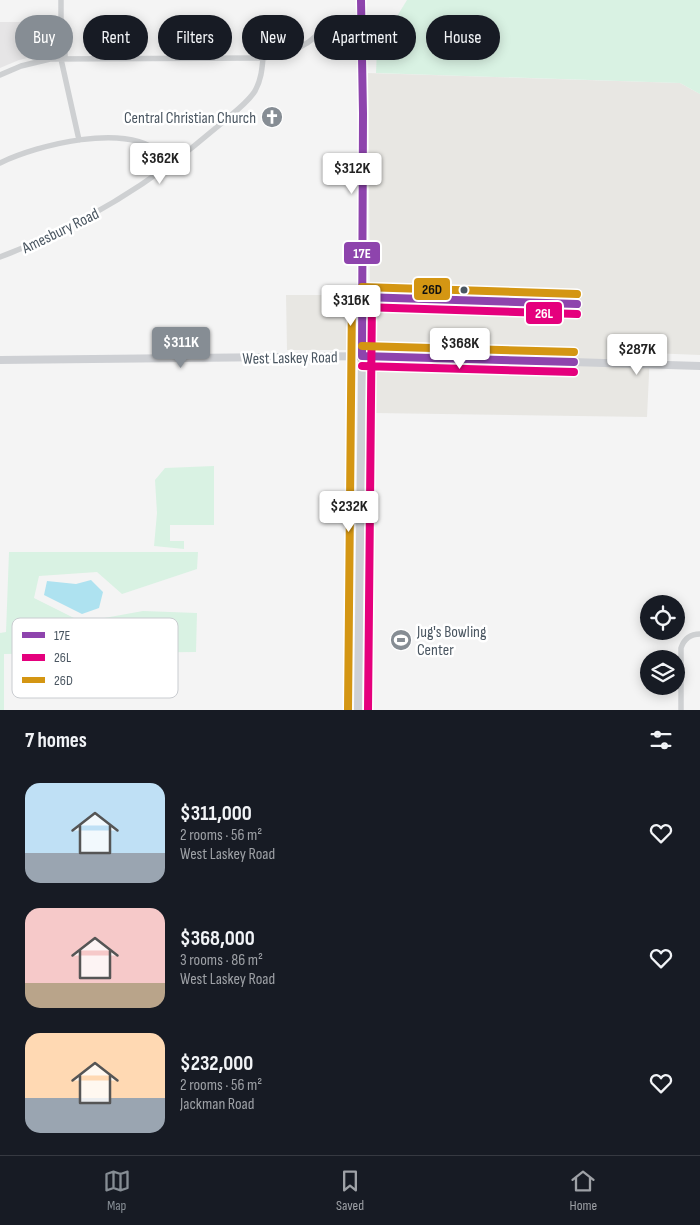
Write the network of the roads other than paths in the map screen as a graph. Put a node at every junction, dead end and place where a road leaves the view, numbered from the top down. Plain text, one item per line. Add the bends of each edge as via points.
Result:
1 (61, 0) edge
2 (361, 0) edge
3 (61, 15) edge
4 (362, 15) edge
5 (314, 37) edge
6 (304, 45) edge
7 (242, 58) edge
8 (73, 59) edge
9 (54, 60) edge
10 (61, 60) edge
11 (263, 60) edge
12 (362, 60) edge
13 (0, 75) edge
14 (362, 93) joint
15 (78, 140) junction
16 (0, 163) edge
17 (170, 165) junction
18 (0, 257) edge
19 (362, 356) junction
20 (0, 360) edge
21 (700, 366) edge
22 (700, 634) edge
23 (358, 710) edge
24 (681, 710) edge

1 - 3 street
2 - 4 street
5 - 6 street
7 - 8 street
9 - 13 street via 26,64
10 - 15 street
11 - 17 street, Amesbury Road via 254,93
12 - 14 street
14 - 19 main road
15 - 16 street via 35,149
15 - 17 street via 134,140 160,153
17 - 18 street, Amesbury Road via 94,214
19 - 20 main road, West Laskey Road
19 - 21 main road, West Laskey Road
19 - 23 main road
22 - 24 street via 688,637 681,648

